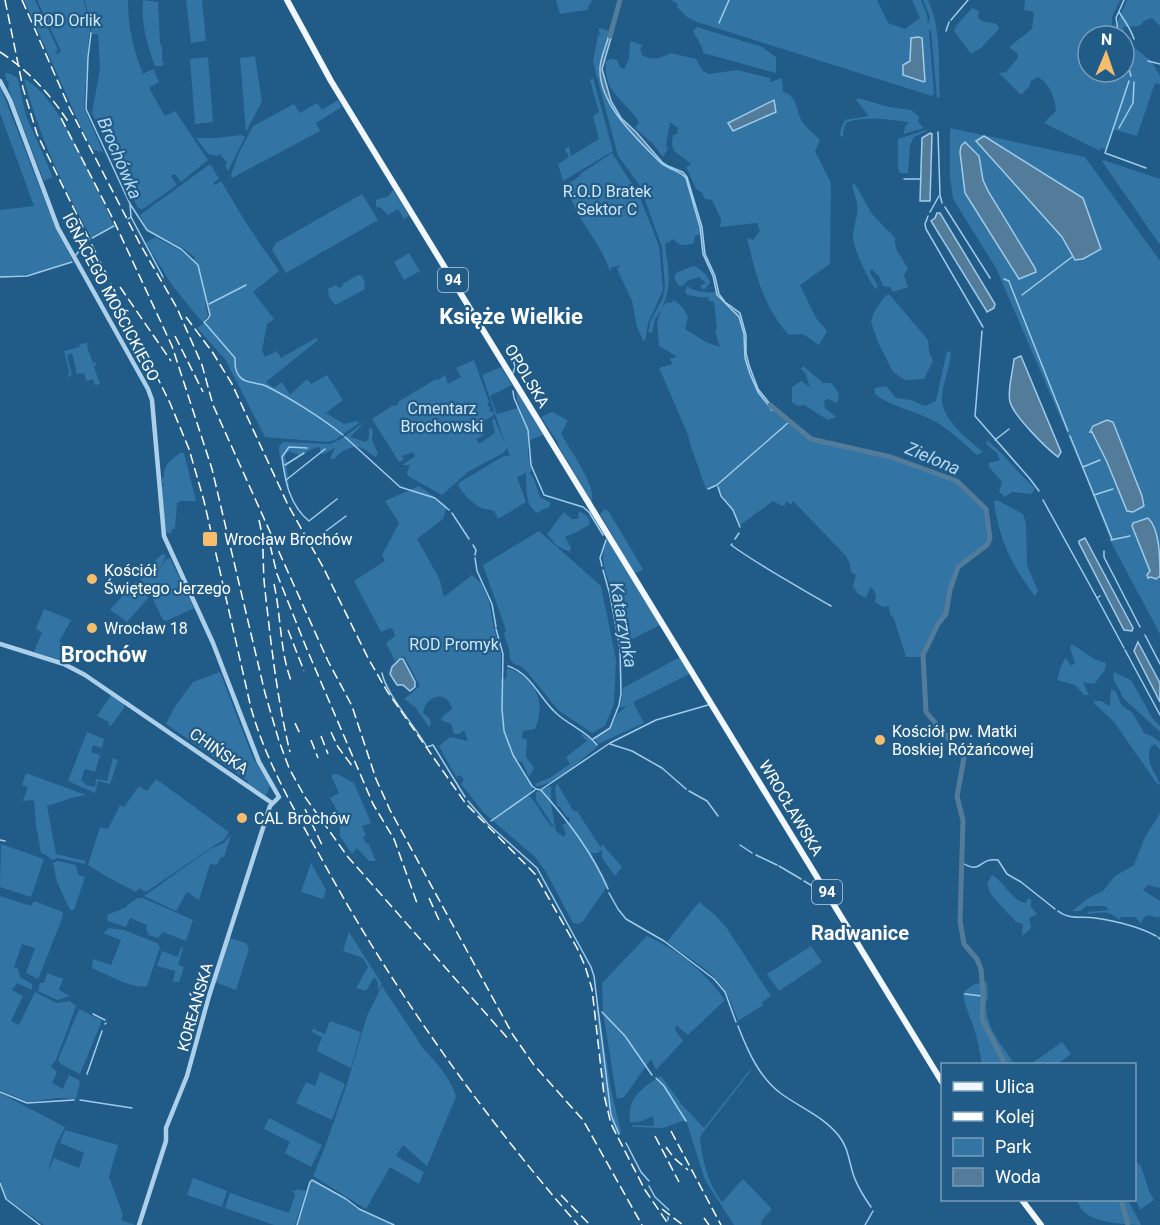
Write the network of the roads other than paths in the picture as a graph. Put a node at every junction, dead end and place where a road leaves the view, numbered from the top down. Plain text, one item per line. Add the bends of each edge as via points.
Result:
1 (287, 0) edge
2 (0, 81) edge
3 (0, 644) edge
4 (711, 702) joint
5 (272, 803) junction
6 (941, 1080) edge
7 (1023, 1201) edge
8 (139, 1225) edge
9 (1041, 1225) edge

1 - 4 main road, OPOLSKA / 94 via 326,72
2 - 5 street, IGNACEGO MOŚCICKIEGO via 58,228 148,388 155,413 165,538 213,644 259,762 279,797
3 - 5 street, CHIŃSKA via 64,664 96,681
4 - 6 main road, WROCŁAWSKA / 94
5 - 8 street, KOREAŃSKA via 187,1076 166,1126 166,1141
7 - 9 main road

